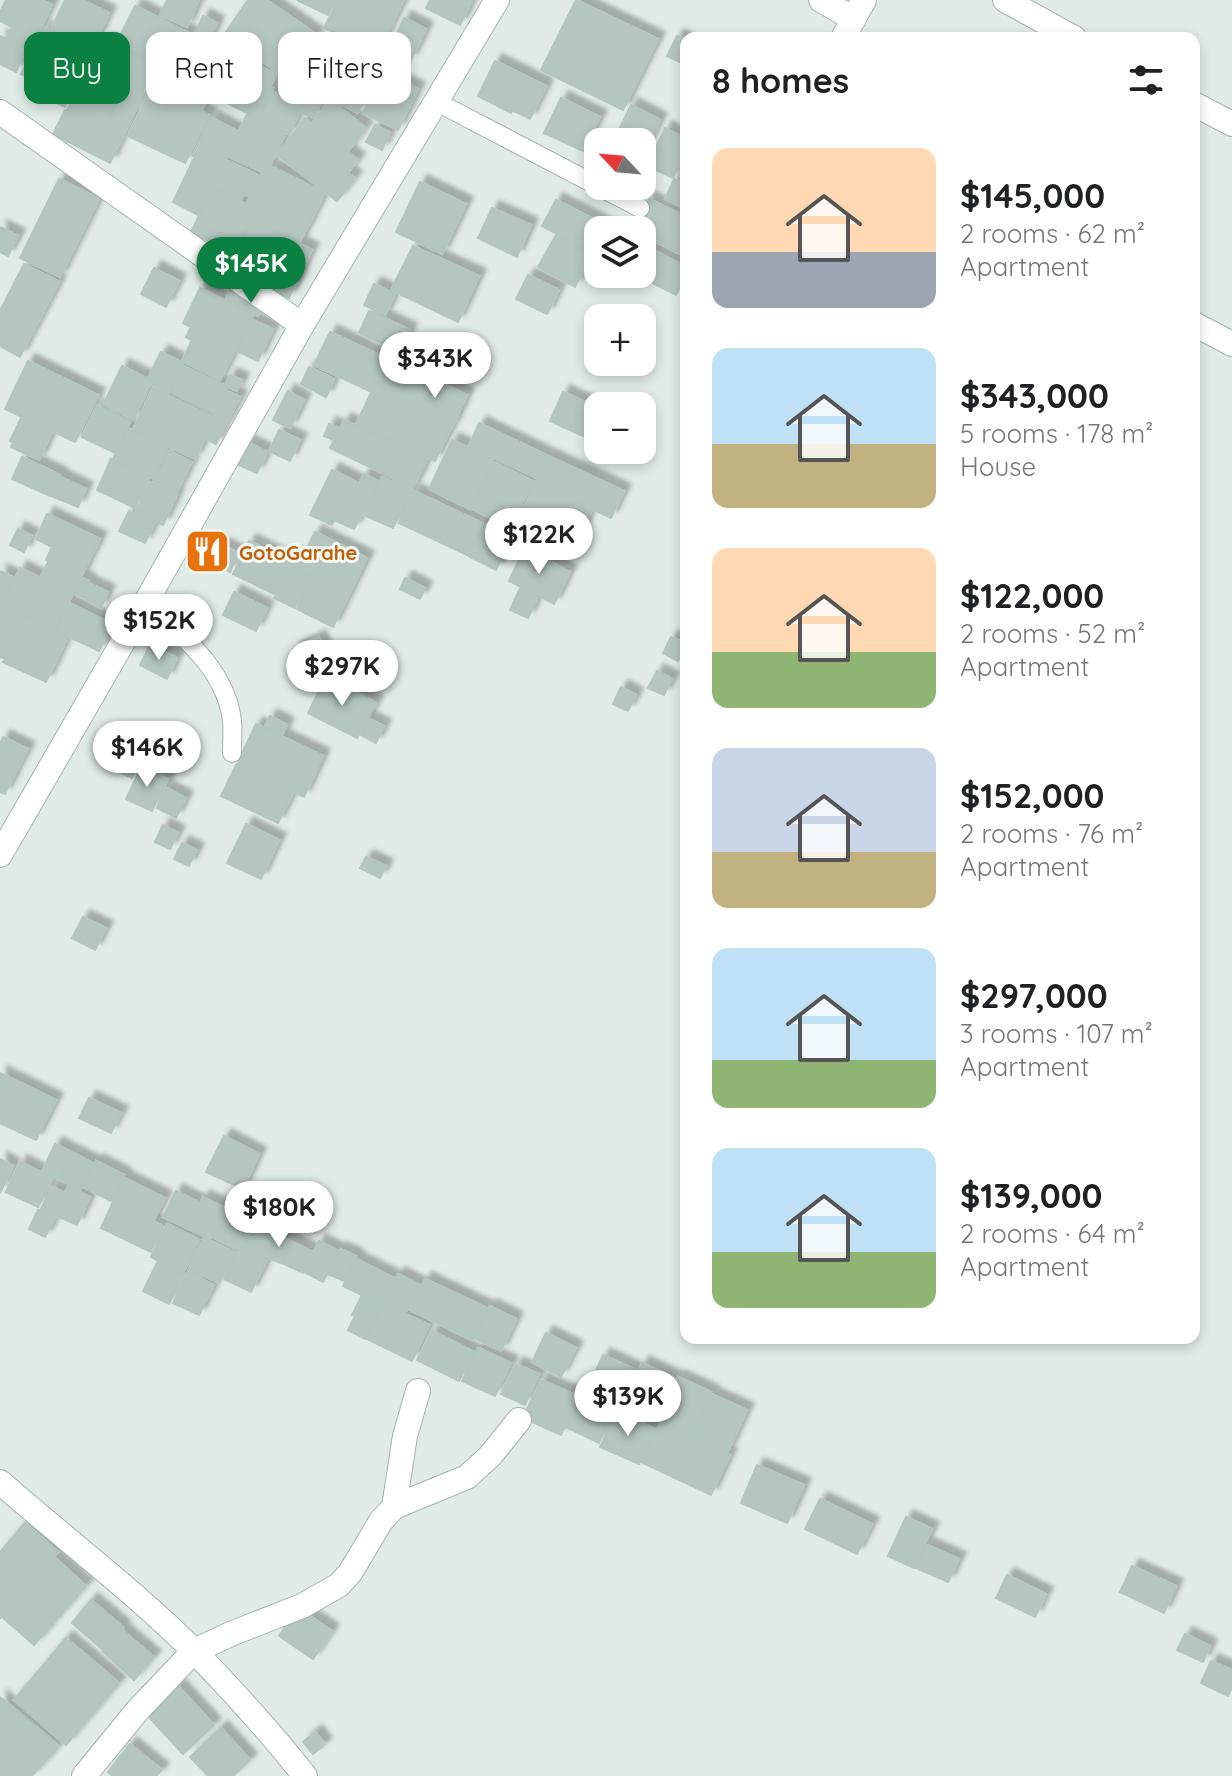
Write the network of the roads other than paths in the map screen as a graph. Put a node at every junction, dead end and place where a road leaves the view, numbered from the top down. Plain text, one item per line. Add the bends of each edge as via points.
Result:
1 (497, 0) edge
2 (821, 0) edge
3 (1005, 0) edge
4 (854, 19) edge
5 (1063, 32) edge
6 (435, 101) junction
7 (1200, 107) edge
8 (0, 112) edge
9 (1232, 124) edge
10 (640, 208) dead end
11 (302, 325) junction
12 (1200, 327) edge
13 (1232, 344) edge
14 (146, 602) junction
15 (232, 753) dead end
16 (0, 855) edge
17 (418, 1391) dead end
18 (519, 1420) dead end
19 (0, 1482) edge
20 (394, 1507) junction
21 (194, 1651) junction
22 (84, 1776) edge
23 (305, 1776) edge

1 - 6 street
2 - 4 street
3 - 5 street
6 - 10 lane
6 - 11 street
7 - 9 street
8 - 11 street
11 - 14 street
12 - 13 street
14 - 15 lane via 212,668 232,720
14 - 16 street
17 - 20 street
18 - 20 street via 467,1477
19 - 21 street
20 - 21 street via 339,1585
21 - 22 street
21 - 23 street

